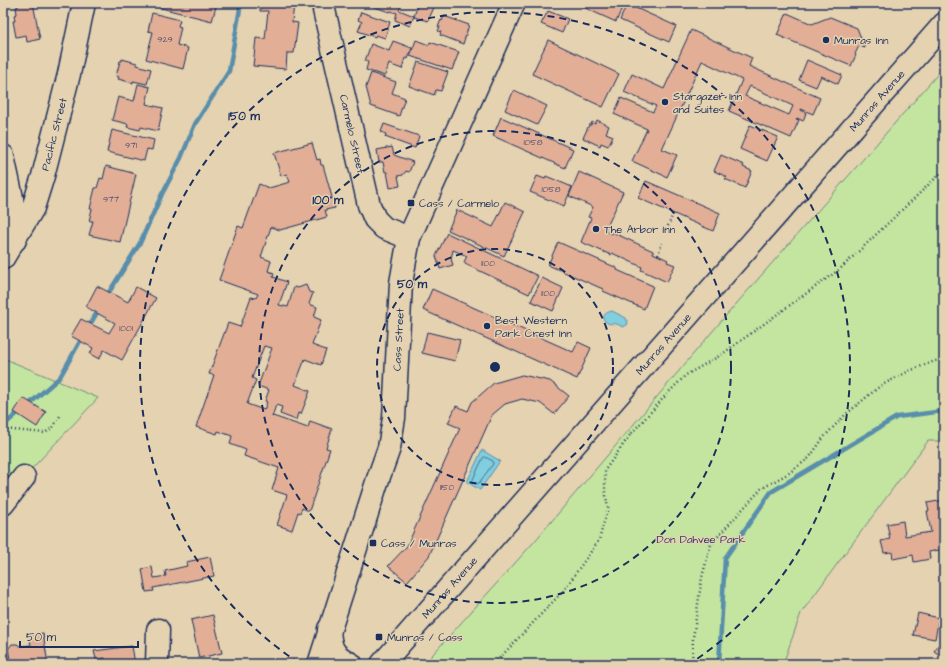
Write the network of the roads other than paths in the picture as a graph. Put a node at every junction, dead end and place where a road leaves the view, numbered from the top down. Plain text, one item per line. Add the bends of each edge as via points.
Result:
1 (84, 3) edge
2 (514, 3) edge
3 (324, 10) dead end
4 (944, 24) edge
5 (3, 156) edge
6 (409, 238) junction
7 (9, 242) edge
8 (3, 258) edge
9 (24, 477) dead end
10 (3, 504) edge
11 (329, 629) junction
12 (158, 630) dead end
13 (157, 664) edge
14 (319, 664) edge
15 (351, 664) edge
16 (382, 664) edge

1 - 7 street, Pacific Street via 43,176 32,208
2 - 6 street, Cass Street
3 - 6 street, Carmelo Street via 369,205 375,219 384,228
4 - 16 street, Munras Avenue
5 - 7 street via 12,198
6 - 11 street, Cass Street via 401,283 394,418 389,448
7 - 8 street, Pacific Street
9 - 10 street
11 - 14 street, Cass Street
11 - 15 street via 332,650
12 - 13 street

